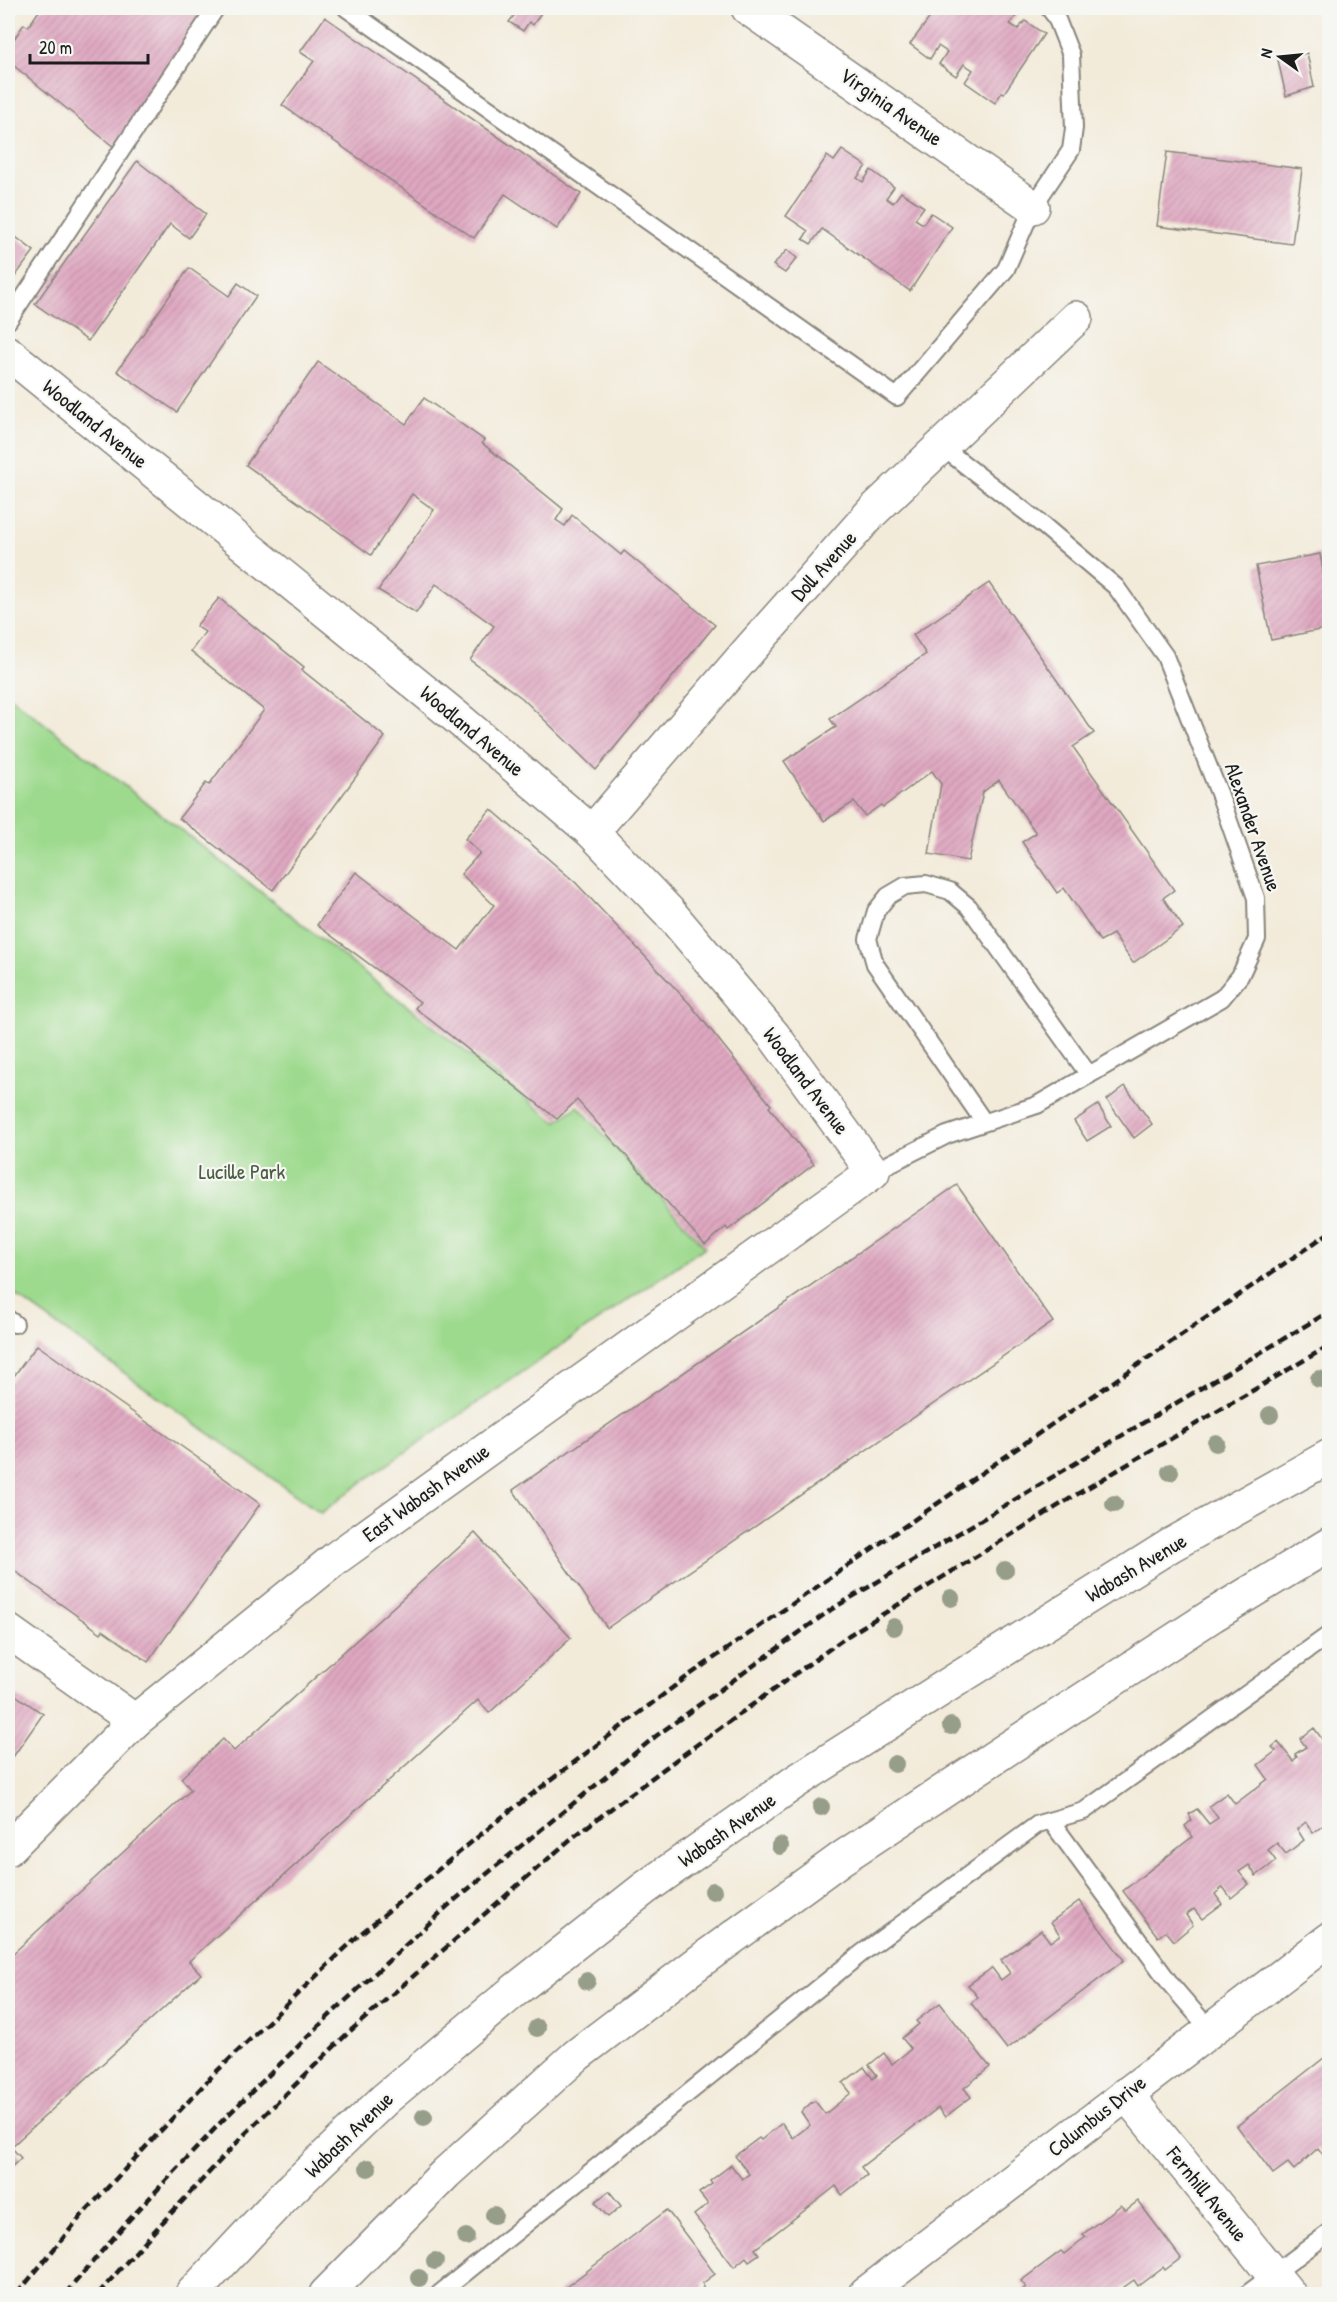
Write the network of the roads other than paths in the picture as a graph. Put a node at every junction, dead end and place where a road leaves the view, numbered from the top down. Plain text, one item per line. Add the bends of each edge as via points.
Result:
1 (216, 8) edge
2 (346, 8) edge
3 (748, 8) edge
4 (1049, 8) edge
5 (1033, 207) junction
6 (1076, 318) dead end
7 (8, 321) edge
8 (8, 353) edge
9 (942, 447) junction
10 (592, 832) junction
11 (1089, 1075) junction
12 (984, 1122) junction
13 (873, 1172) junction
14 (1329, 1456) edge
15 (1329, 1544) edge
16 (8, 1631) edge
17 (1329, 1634) edge
18 (135, 1721) junction
19 (1051, 1821) junction
20 (8, 1849) edge
21 (1329, 1939) edge
22 (1210, 2030) junction
23 (1126, 2094) junction
24 (1329, 2232) edge
25 (1281, 2285) edge
26 (192, 2295) edge
27 (326, 2295) edge
28 (439, 2295) edge
29 (865, 2295) edge
30 (1247, 2295) edge

1 - 7 lane
2 - 5 lane via 897,397 1006,269
3 - 5 street, Virginia Avenue
4 - 5 lane via 1071,56 1074,128 1071,150
6 - 9 street, Doll Avenue
8 - 10 street, Woodland Avenue via 446,708
9 - 10 street, Doll Avenue via 872,512
9 - 11 lane, Alexander Avenue via 1116,587 1165,656 1256,898 1257,939 1240,976 1222,998
10 - 13 street, Woodland Avenue via 669,912 774,1036
11 - 12 lane, Alexander Avenue via 1037,1105
11 - 12 lane via 969,907 950,891 926,884 905,886 888,896 876,911 868,939 875,964
12 - 13 lane, Alexander Avenue via 947,1135
13 - 18 street, East Wabash Avenue via 336,1558
14 - 26 street, Wabash Avenue via 1171,1545 962,1676 795,1782 645,1888 385,2099 283,2198
15 - 27 street via 997,1755 842,1858 703,1959 577,2055 446,2173
16 - 18 street
17 - 19 lane via 1084,1811
18 - 20 street, East Wabash Avenue
19 - 22 lane via 1172,1986
19 - 28 lane via 1038,1824 862,1953
21 - 22 street, Columbus Drive
22 - 23 street, Columbus Drive
23 - 25 street, Fernhill Avenue
23 - 29 street, Columbus Drive
24 - 25 lane
25 - 30 lane

